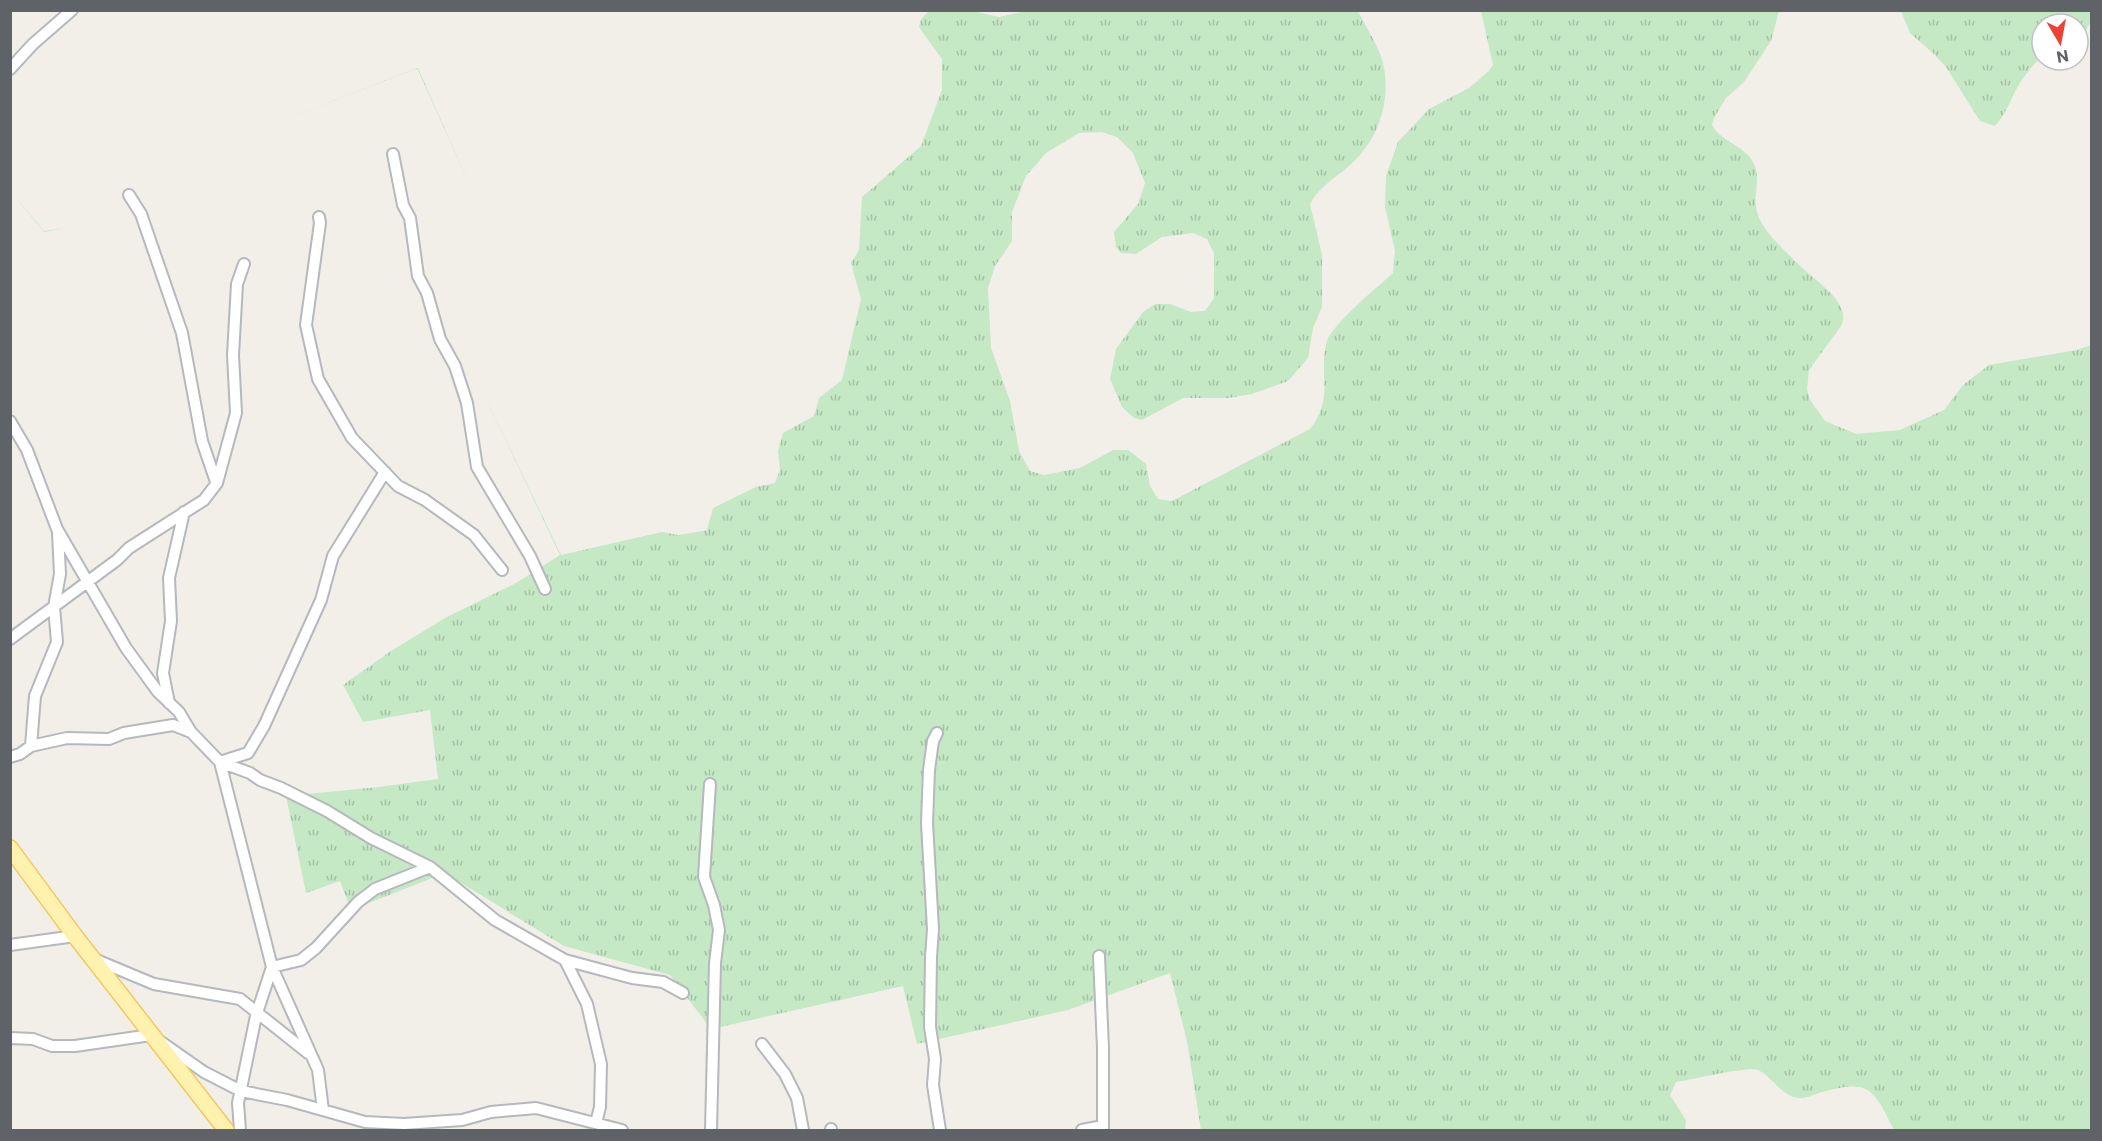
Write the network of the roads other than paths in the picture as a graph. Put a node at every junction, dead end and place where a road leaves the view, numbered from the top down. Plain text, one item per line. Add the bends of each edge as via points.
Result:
1 (72, 10) edge
2 (10, 69) edge
3 (393, 154) dead end
4 (129, 195) dead end
5 (319, 218) dead end
6 (244, 264) dead end
7 (10, 421) edge
8 (15, 436) edge
9 (385, 472) junction
10 (217, 483) junction
11 (184, 512) junction
12 (57, 529) junction
13 (502, 570) dead end
14 (87, 581) junction
15 (545, 589) dead end
16 (54, 607) junction
17 (10, 639) edge
18 (170, 705) junction
19 (191, 732) junction
20 (937, 733) dead end
21 (31, 746) junction
22 (10, 757) edge
23 (220, 762) junction
24 (710, 784) dead end
25 (10, 848) edge
26 (430, 867) junction
27 (75, 936) junction
28 (10, 945) edge
29 (1100, 956) dead end
30 (92, 958) junction
31 (566, 960) junction
32 (272, 967) junction
33 (683, 993) dead end
34 (258, 1012) junction
35 (151, 1035) junction
36 (10, 1038) edge
37 (762, 1044) dead end
38 (311, 1055) junction
39 (241, 1091) junction
40 (323, 1110) junction
41 (596, 1123) junction
42 (1103, 1128) edge
43 (226, 1131) edge
44 (240, 1131) edge
45 (622, 1131) edge
46 (711, 1131) edge
47 (803, 1131) edge
48 (940, 1131) edge
49 (1082, 1131) edge

1 - 2 street
3 - 15 street via 410,218 418,276 467,403 477,467
4 - 10 street via 141,214 182,333 202,441
5 - 9 street via 306,325 318,379 352,438
6 - 10 street via 237,284 233,355 236,413
7 - 8 street
8 - 12 street
9 - 13 street via 398,486 474,535
9 - 23 street via 333,556 321,600 264,726 248,753
10 - 11 street via 204,500
11 - 14 street
11 - 18 street via 169,578 171,621 163,673
12 - 14 street
12 - 16 street via 60,574
14 - 16 street
14 - 18 street via 126,648
16 - 17 street
16 - 21 street via 57,642 35,696
18 - 19 street via 179,711
19 - 21 street via 173,725 109,739 67,738
19 - 23 street
20 - 48 street via 929,770 927,823 933,929 930,1027
21 - 22 street
23 - 26 street via 281,788
23 - 32 street
24 - 46 street via 704,877 719,930
25 - 27 main road
26 - 31 street via 495,920
26 - 32 street via 375,889 302,960
27 - 28 street
27 - 30 main road
29 - 42 street
30 - 34 street via 154,984 240,999
30 - 35 main road
31 - 33 street via 663,982
31 - 41 street via 587,1004 601,1064
32 - 34 street
32 - 38 street
34 - 38 street
34 - 39 street
35 - 36 street via 75,1046
35 - 39 street via 204,1072
35 - 43 main road
37 - 47 street via 797,1098
38 - 40 street via 318,1070
39 - 40 street
39 - 44 street
40 - 41 street via 365,1122 404,1124 462,1120 491,1112 536,1108
41 - 45 street
42 - 49 street

